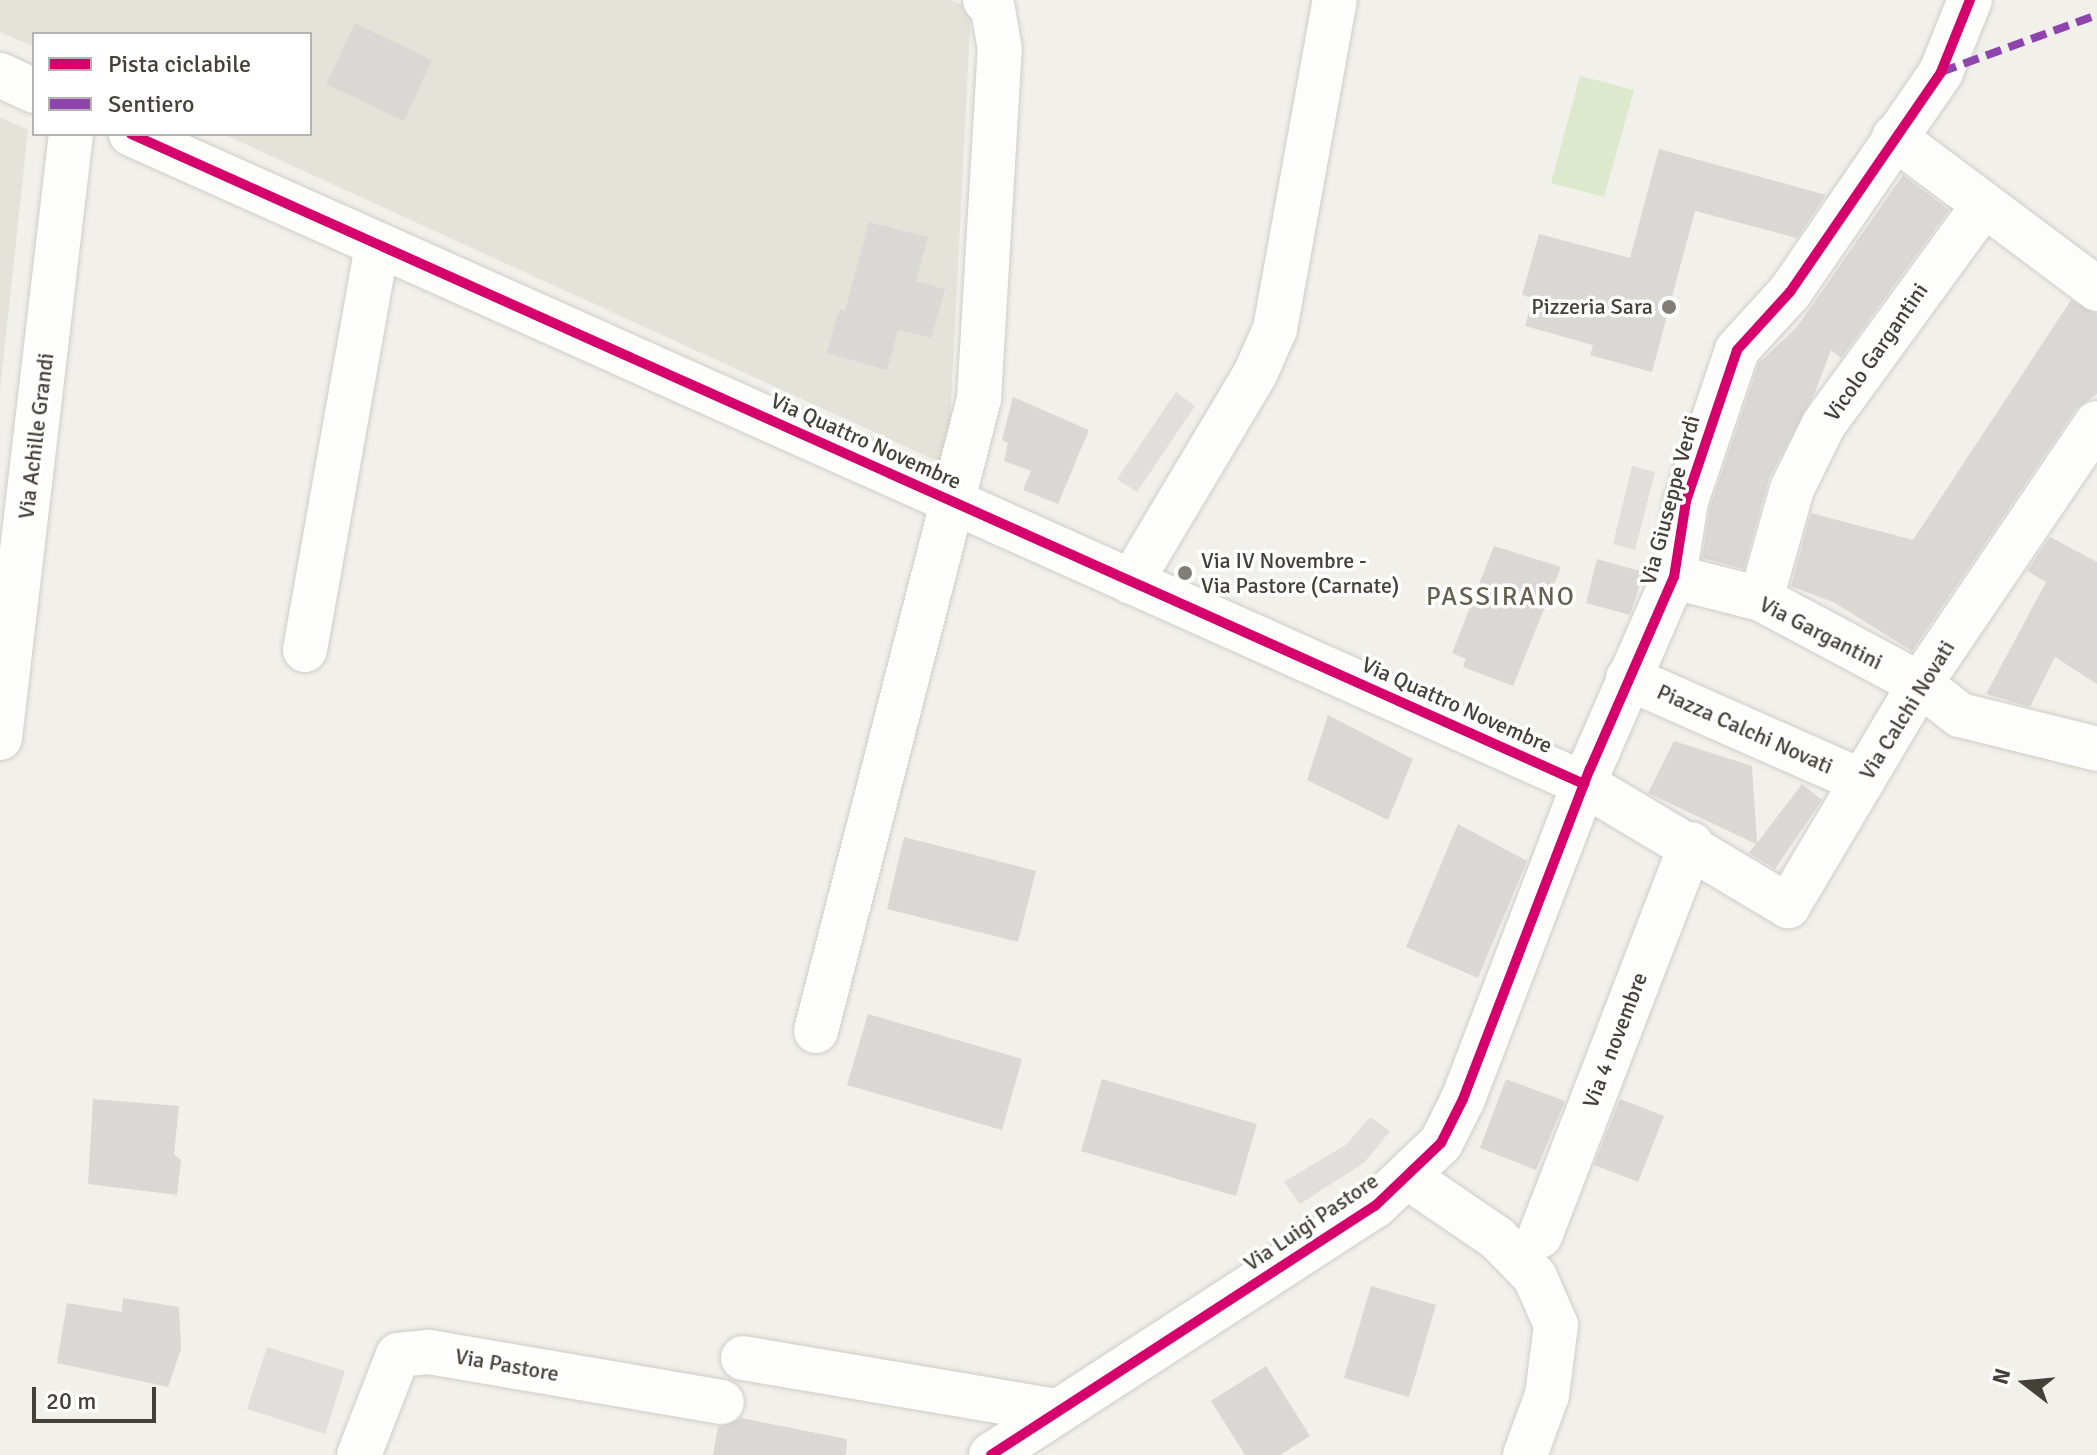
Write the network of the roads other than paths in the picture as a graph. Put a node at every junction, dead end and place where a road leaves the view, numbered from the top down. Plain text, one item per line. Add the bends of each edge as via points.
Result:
1 (985, 0) edge
2 (1335, 0) edge
3 (1970, 0) edge
4 (0, 75) edge
5 (32, 90) edge
6 (71, 136) edge
7 (135, 136) edge
8 (1894, 137) junction
9 (1982, 207) junction
10 (377, 244) junction
11 (2097, 289) edge
12 (2097, 423) edge
13 (950, 500) junction
14 (1674, 577) junction
15 (1131, 582) junction
16 (1761, 599) junction
17 (305, 650) dead end
18 (1628, 678) junction
19 (1920, 684) junction
20 (0, 738) edge
21 (2097, 749) edge
22 (1862, 781) junction
23 (1584, 784) junction
24 (1691, 844) junction
25 (816, 1031) dead end
26 (1409, 1178) junction
27 (1540, 1236) dead end
28 (743, 1358) dead end
29 (722, 1402) dead end
30 (1057, 1411) junction
31 (359, 1455) edge
32 (991, 1455) edge
33 (1525, 1455) edge

1 - 13 street, Via Quattro Novembre via 993,9 1000,50 979,399
2 - 15 street via 1275,329 1256,372
3 - 8 street, Via Giuseppe Verdi via 1941,72
4 - 5 street
6 - 20 street, Via Achille Grandi
7 - 10 street, Via Quattro Novembre
8 - 9 street
8 - 14 street, Via Giuseppe Verdi via 1790,292 1737,350 1686,501
9 - 11 street
9 - 16 street, Vicolo Gargantini via 1824,424 1792,489
10 - 13 street, Via Quattro Novembre
10 - 17 street
12 - 19 street, Via Calchi Novati
13 - 15 street, Via Quattro Novembre
13 - 25 street, Via Quattro Novembre via 929,607
14 - 16 street, Via Gargantini
14 - 18 street, Via Giuseppe Verdi
15 - 23 street, Via Quattro Novembre
16 - 19 street, Via Gargantini
18 - 22 street, Piazza Calchi Novati
18 - 23 street, Via Giuseppe Verdi
19 - 21 street, Via Gargantini via 1960,715
19 - 22 street, Via Calchi Novati
22 - 24 street, Via Calchi Novati via 1788,906
23 - 24 street, Via Quattro Novembre
23 - 26 street, Via Luigi Pastore via 1463,1099 1441,1143
24 - 27 street, Via 4 novembre
26 - 30 street, Via Luigi Pastore via 1375,1206
26 - 33 street via 1497,1238 1535,1277 1556,1325 1547,1395
28 - 30 street
29 - 31 street, Via Pastore via 429,1352 398,1355
30 - 32 street, Via Luigi Pastore

